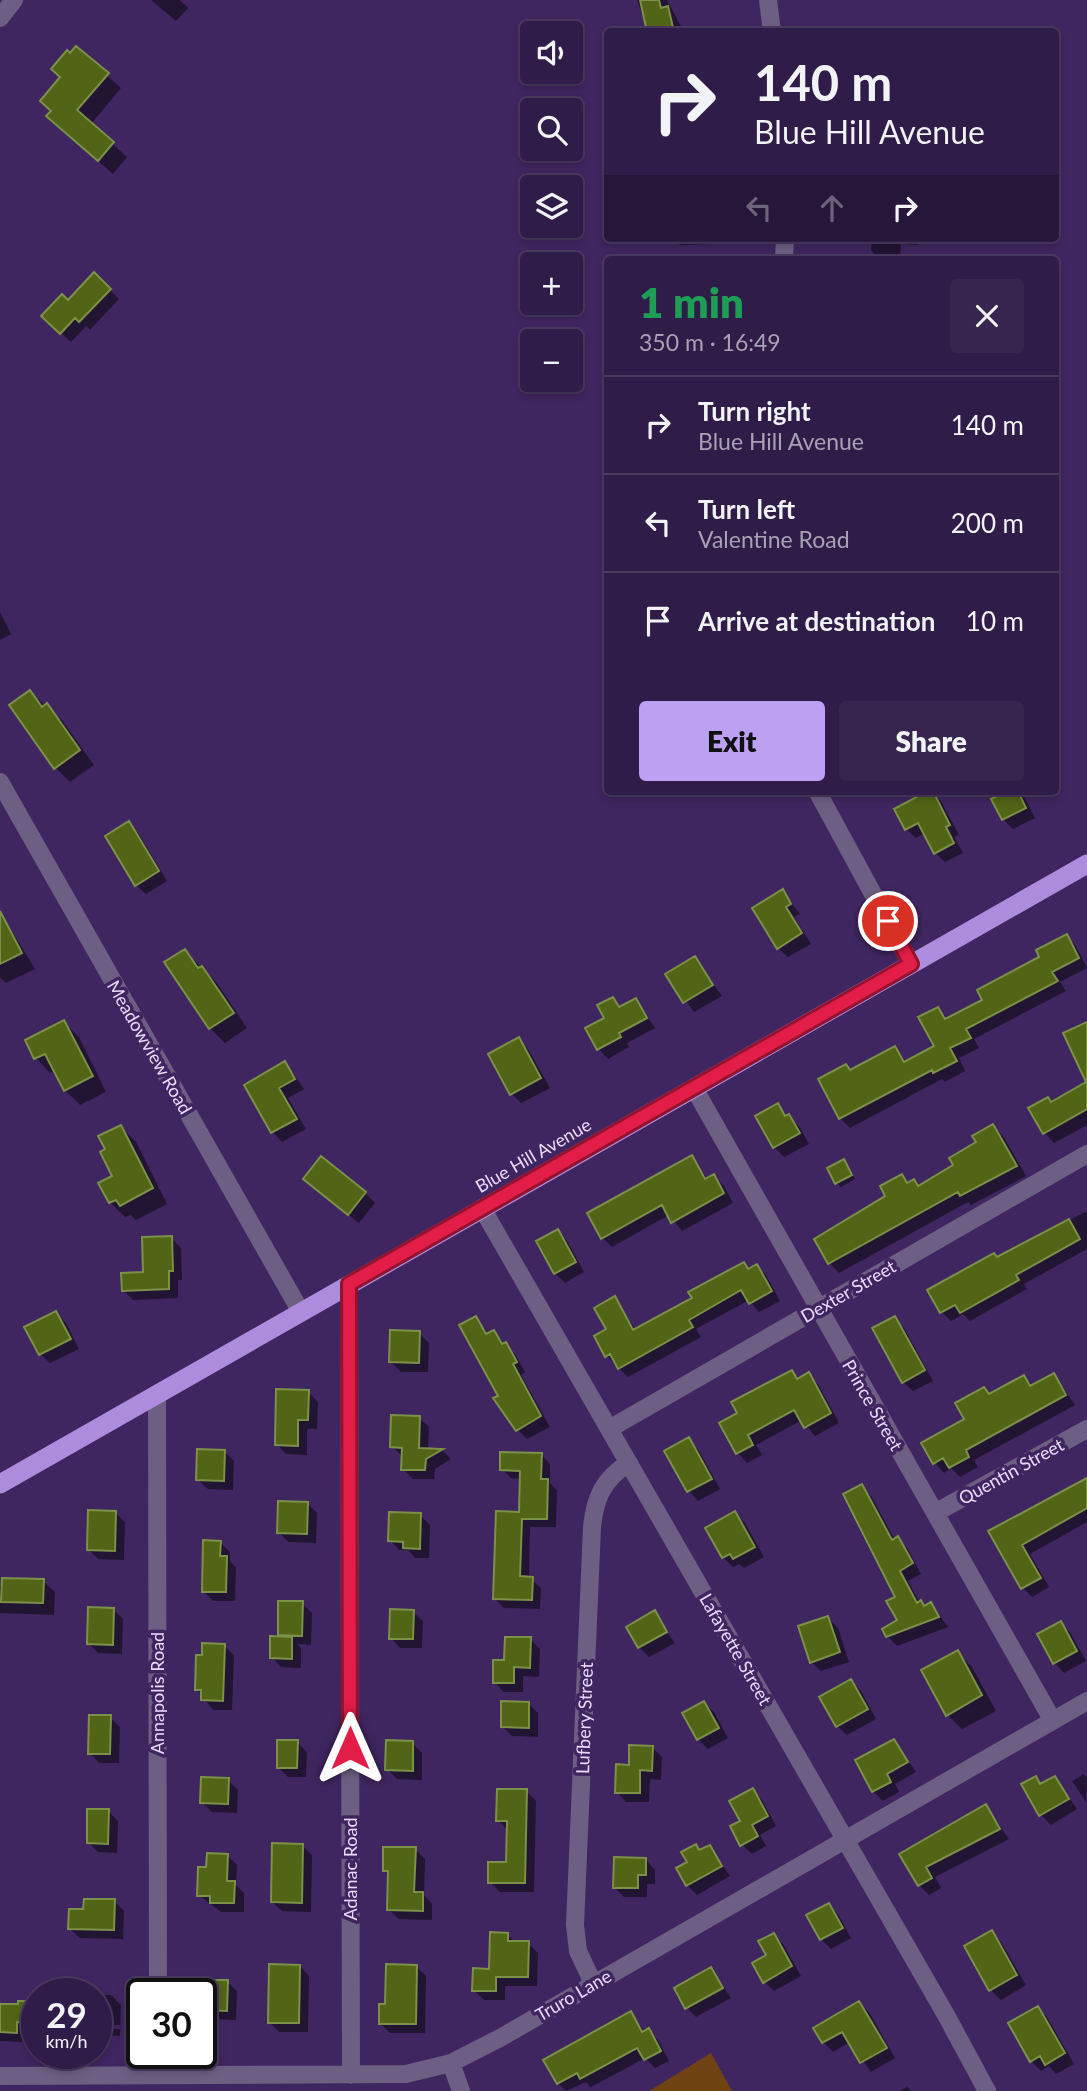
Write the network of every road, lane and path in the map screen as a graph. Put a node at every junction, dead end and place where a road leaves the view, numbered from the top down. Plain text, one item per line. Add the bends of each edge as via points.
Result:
1 (14, 0) edge
2 (768, 0) edge
3 (0, 18) edge
4 (772, 28) edge
5 (0, 782) edge
6 (819, 795) edge
7 (1087, 864) edge
8 (911, 964) junction
9 (694, 1088) junction
10 (1087, 1154) edge
11 (482, 1208) junction
12 (349, 1284) junction
13 (818, 1308) junction
14 (301, 1312) junction
15 (156, 1394) junction
16 (609, 1429) junction
17 (1087, 1429) edge
18 (629, 1463) junction
19 (0, 1484) edge
20 (934, 1513) junction
21 (1087, 1701) edge
22 (1053, 1721) junction
23 (846, 1839) junction
24 (158, 1978) edge
25 (593, 1983) junction
26 (451, 2063) junction
27 (158, 2069) edge
28 (158, 2075) junction
29 (351, 2075) junction
30 (0, 2076) edge
31 (209, 2083) edge
32 (461, 2091) edge
33 (987, 2091) edge

1 - 3 street
2 - 4 street
5 - 14 street, Meadowview Road
6 - 8 street
7 - 8 highway, Blue Hill Avenue
8 - 9 highway, Blue Hill Avenue
9 - 11 highway, Blue Hill Avenue
9 - 13 street, Prince Street
10 - 13 street, Dexter Street
11 - 12 highway, Blue Hill Avenue
11 - 16 street, Lafayette Street
12 - 14 highway, Blue Hill Avenue
12 - 29 street, Adanac Road
13 - 16 street, Dexter Street
13 - 20 street, Prince Street
14 - 15 highway, Blue Hill Avenue
15 - 19 highway, Blue Hill Avenue
15 - 24 street, Annapolis Road
16 - 18 street, Lafayette Street
17 - 20 street, Quentin Street
18 - 23 street, Lafayette Street
18 - 25 street, Lufbery Street via 613,1473 601,1490 592,1527 575,1925 578,1951
20 - 22 street, Prince Street
21 - 22 street, Truro Lane
22 - 23 street, Truro Lane
23 - 25 street, Truro Lane
23 - 33 street, Lafayette Street
25 - 26 street, Truro Lane
26 - 29 street, Truro Lane via 421,2073
26 - 32 street
27 - 28 street
28 - 30 street, Truro Lane
28 - 31 street, Truro Lane
29 - 31 street, Truro Lane

